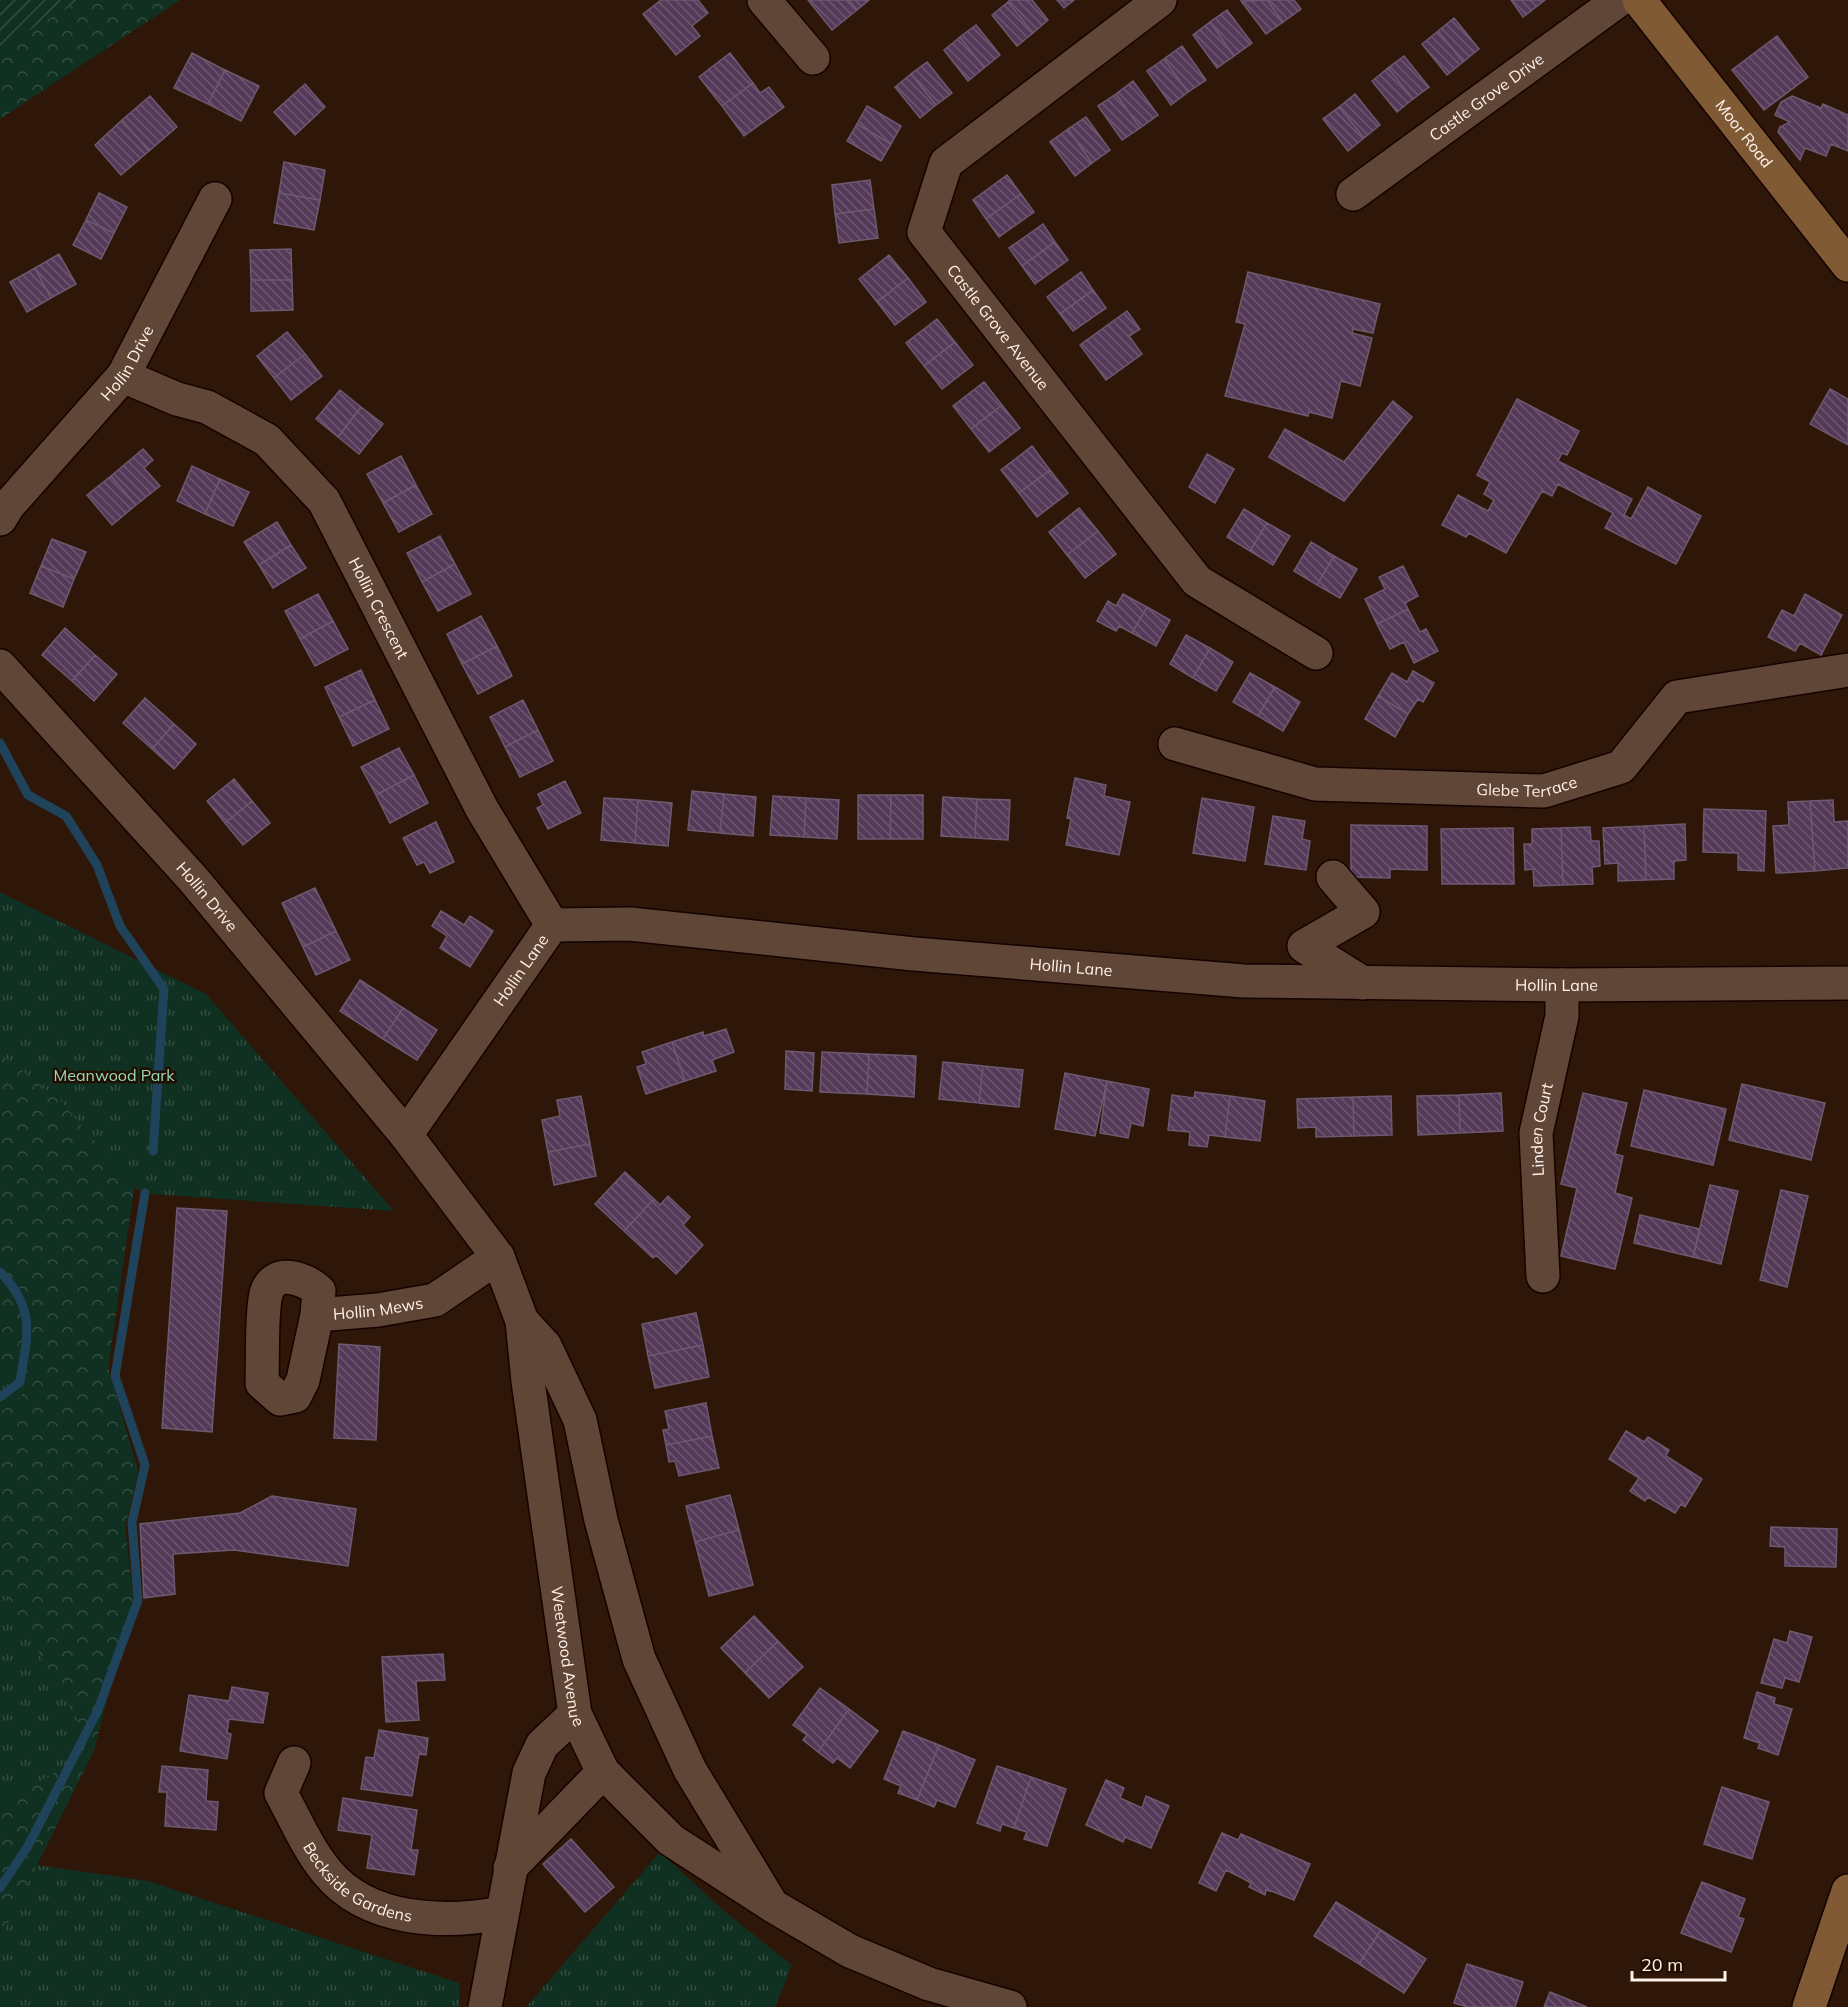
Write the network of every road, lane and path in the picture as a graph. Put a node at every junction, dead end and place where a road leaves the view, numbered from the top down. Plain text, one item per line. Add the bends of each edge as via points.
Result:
1 (764, 0) edge
2 (1160, 0) edge
3 (1619, 0) edge
4 (1639, 0) edge
5 (813, 58) dead end
6 (1353, 194) dead end
7 (215, 199) dead end
8 (1848, 265) edge
9 (123, 376) junction
10 (3, 503) edge
11 (1316, 653) dead end
12 (0, 666) edge
13 (1848, 670) edge
14 (1175, 744) dead end
15 (1333, 877) dead end
16 (552, 924) junction
17 (1363, 983) junction
18 (1848, 983) edge
19 (1562, 985) junction
20 (406, 1135) junction
21 (498, 1257) junction
22 (1543, 1276) dead end
23 (317, 1315) dead end
24 (522, 1321) junction
25 (575, 1714) junction
26 (294, 1763) dead end
27 (603, 1772) junction
28 (510, 1868) junction
29 (1848, 1891) edge
30 (772, 1906) junction
31 (502, 1913) junction
32 (485, 2007) edge
33 (1010, 2007) edge
34 (1809, 2007) edge

1 - 5 street
2 - 11 street, Castle Grove Avenue via 946,163 924,232 1197,581
3 - 6 street, Castle Grove Drive
4 - 8 street, Moor Road
7 - 9 street, Hollin Drive
9 - 10 street, Hollin Drive
9 - 16 street, Hollin Crescent via 207,407 267,440 324,501 483,809
12 - 20 street, Hollin Drive via 193,879
13 - 14 street, Glebe Terrace via 1677,696 1621,767 1544,791 1315,784
15 - 17 street via 1363,912 1304,946
16 - 17 street, Hollin Lane via 630,924 914,954 1244,981
16 - 20 street, Hollin Lane
17 - 19 street, Hollin Lane
18 - 19 street, Hollin Lane
19 - 22 street, Linden Court via 1563,1016 1536,1133
20 - 21 street, Weetwood Avenue
21 - 23 street, Hollin Mews via 435,1300
21 - 24 street, Weetwood Avenue
24 - 25 street, Weetwood Avenue
24 - 30 street, Weetwood Avenue via 545,1346 580,1420 601,1520 639,1659 690,1770
25 - 27 street, Weetwood Avenue
25 - 28 street via 542,1745 529,1773
26 - 31 street, Beckside Gardens via 281,1792 327,1873 350,1893 374,1905 433,1920
27 - 28 street
27 - 30 street, Weetwood Avenue via 671,1840
28 - 31 street
29 - 34 street
30 - 33 street, Weetwood Avenue via 860,1955 929,1984
31 - 32 street

